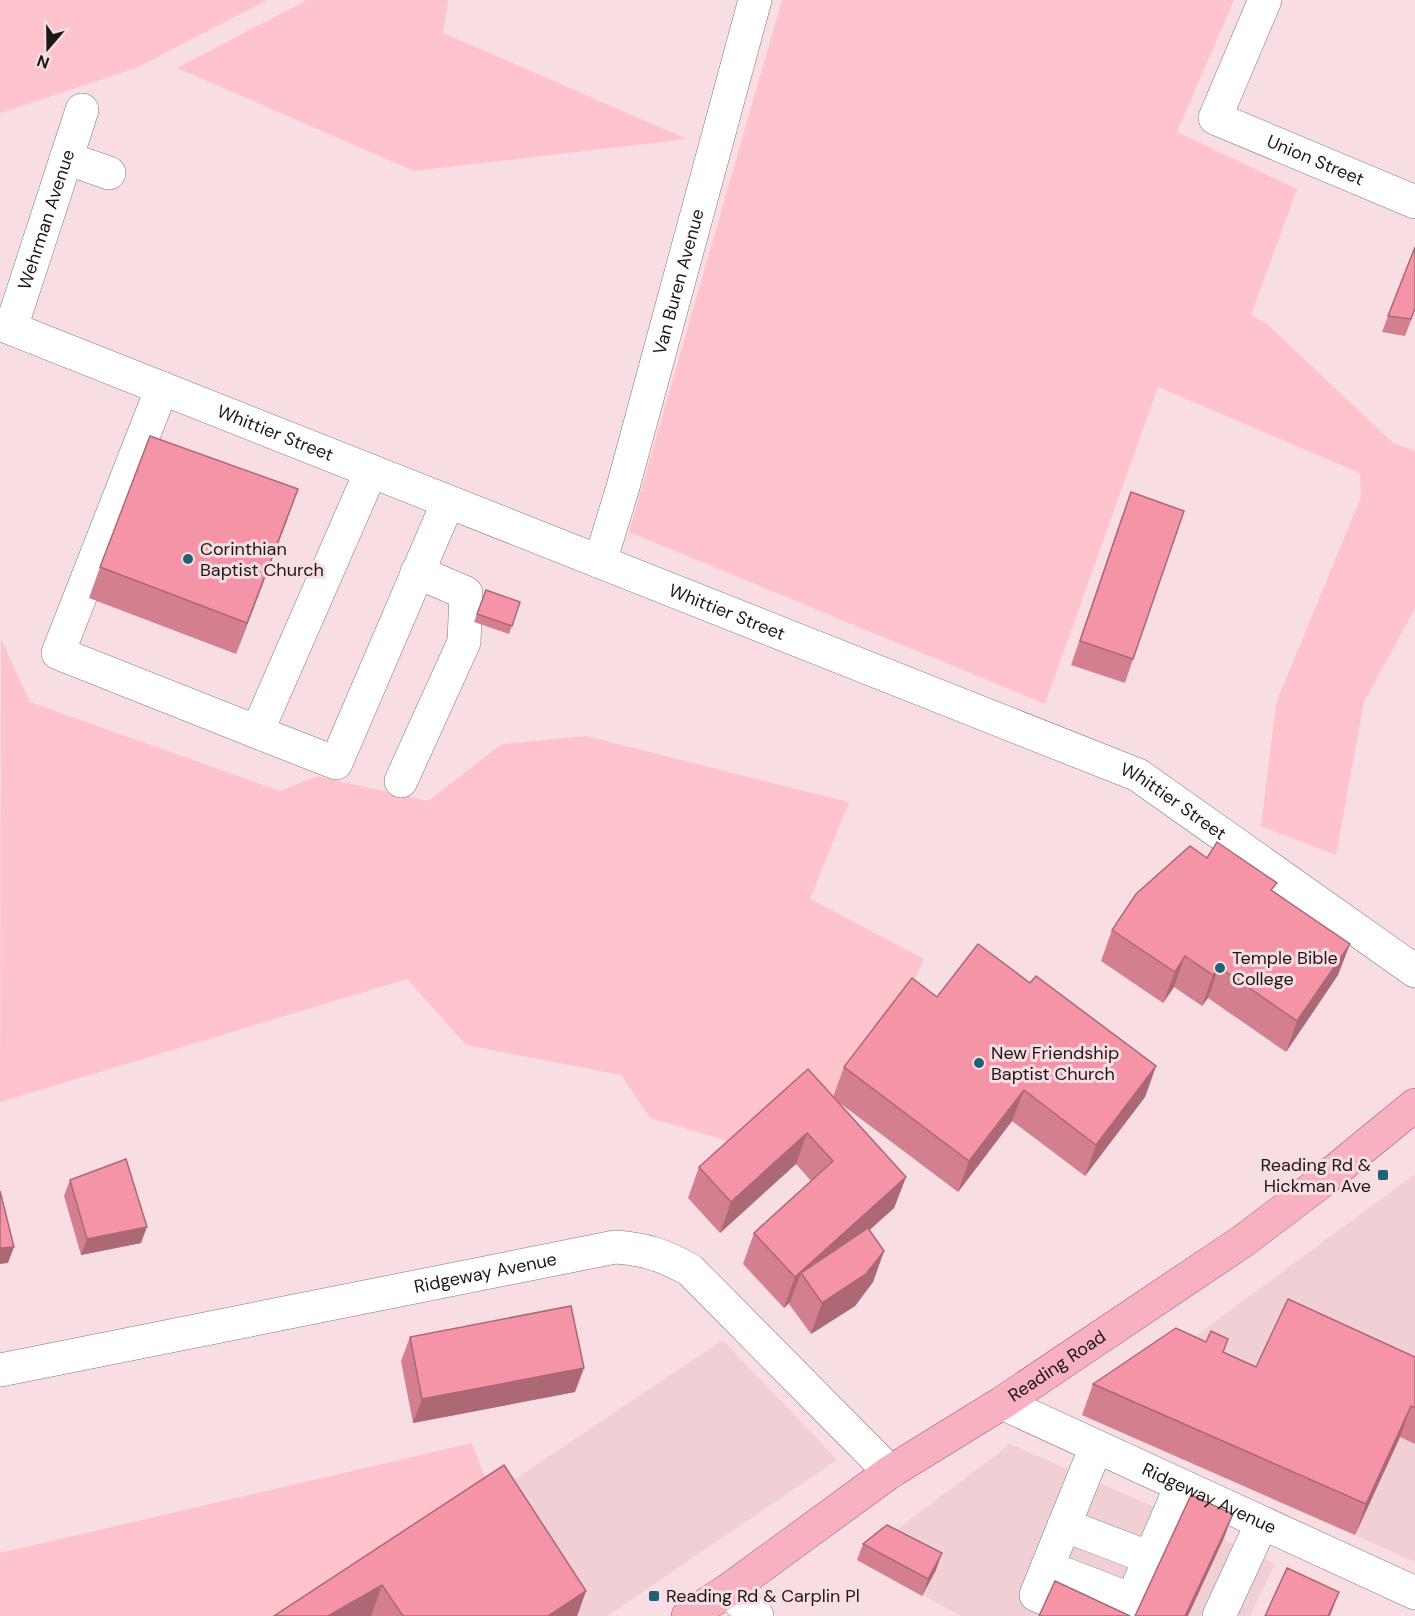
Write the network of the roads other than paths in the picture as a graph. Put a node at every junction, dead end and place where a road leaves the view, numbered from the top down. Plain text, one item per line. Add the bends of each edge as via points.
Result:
1 (755, 0) edge
2 (1264, 0) edge
3 (82, 110) dead end
4 (66, 158) junction
5 (108, 173) dead end
6 (1415, 202) edge
7 (5, 326) edge
8 (162, 388) junction
9 (371, 471) junction
10 (448, 502) junction
11 (600, 562) junction
12 (417, 572) junction
13 (257, 732) junction
14 (401, 781) dead end
15 (1415, 971) edge
16 (1413, 1109) edge
17 (0, 1370) edge
18 (1002, 1403) junction
19 (1096, 1447) junction
20 (890, 1472) junction
21 (1180, 1486) junction
22 (1262, 1523) junction
23 (1064, 1525) junction
24 (1047, 1567) junction
25 (1139, 1589) edge
26 (727, 1591) junction
27 (1415, 1593) edge
28 (1207, 1613) edge
29 (688, 1616) edge
30 (757, 1616) edge
31 (1089, 1616) edge

1 - 11 street, Van Buren Avenue
2 - 6 street, Union Street via 1215,118
3 - 4 street, Wehrman Avenue
4 - 5 street
4 - 7 street, Wehrman Avenue
7 - 8 street, Whittier Street
8 - 9 street, Whittier Street
8 - 13 street via 58,653
9 - 10 street, Whittier Street
9 - 13 street
10 - 11 street, Whittier Street
10 - 12 street
11 - 15 street, Whittier Street via 1138,776
12 - 13 street via 336,763
12 - 14 street via 466,593 464,642
16 - 18 main road, Reading Road via 1243,1241
17 - 20 street, Ridgeway Avenue via 615,1247 641,1249 690,1270
18 - 19 street, Ridgeway Avenue
18 - 20 main road, Reading Road
19 - 21 street, Ridgeway Avenue
19 - 23 street
20 - 26 main road, Reading Road
21 - 22 street, Ridgeway Avenue
21 - 25 street
22 - 27 street, Ridgeway Avenue
22 - 28 street
23 - 24 street
23 - 25 street
24 - 25 street
24 - 31 street via 1036,1595
26 - 29 main road, Reading Road
26 - 30 street

